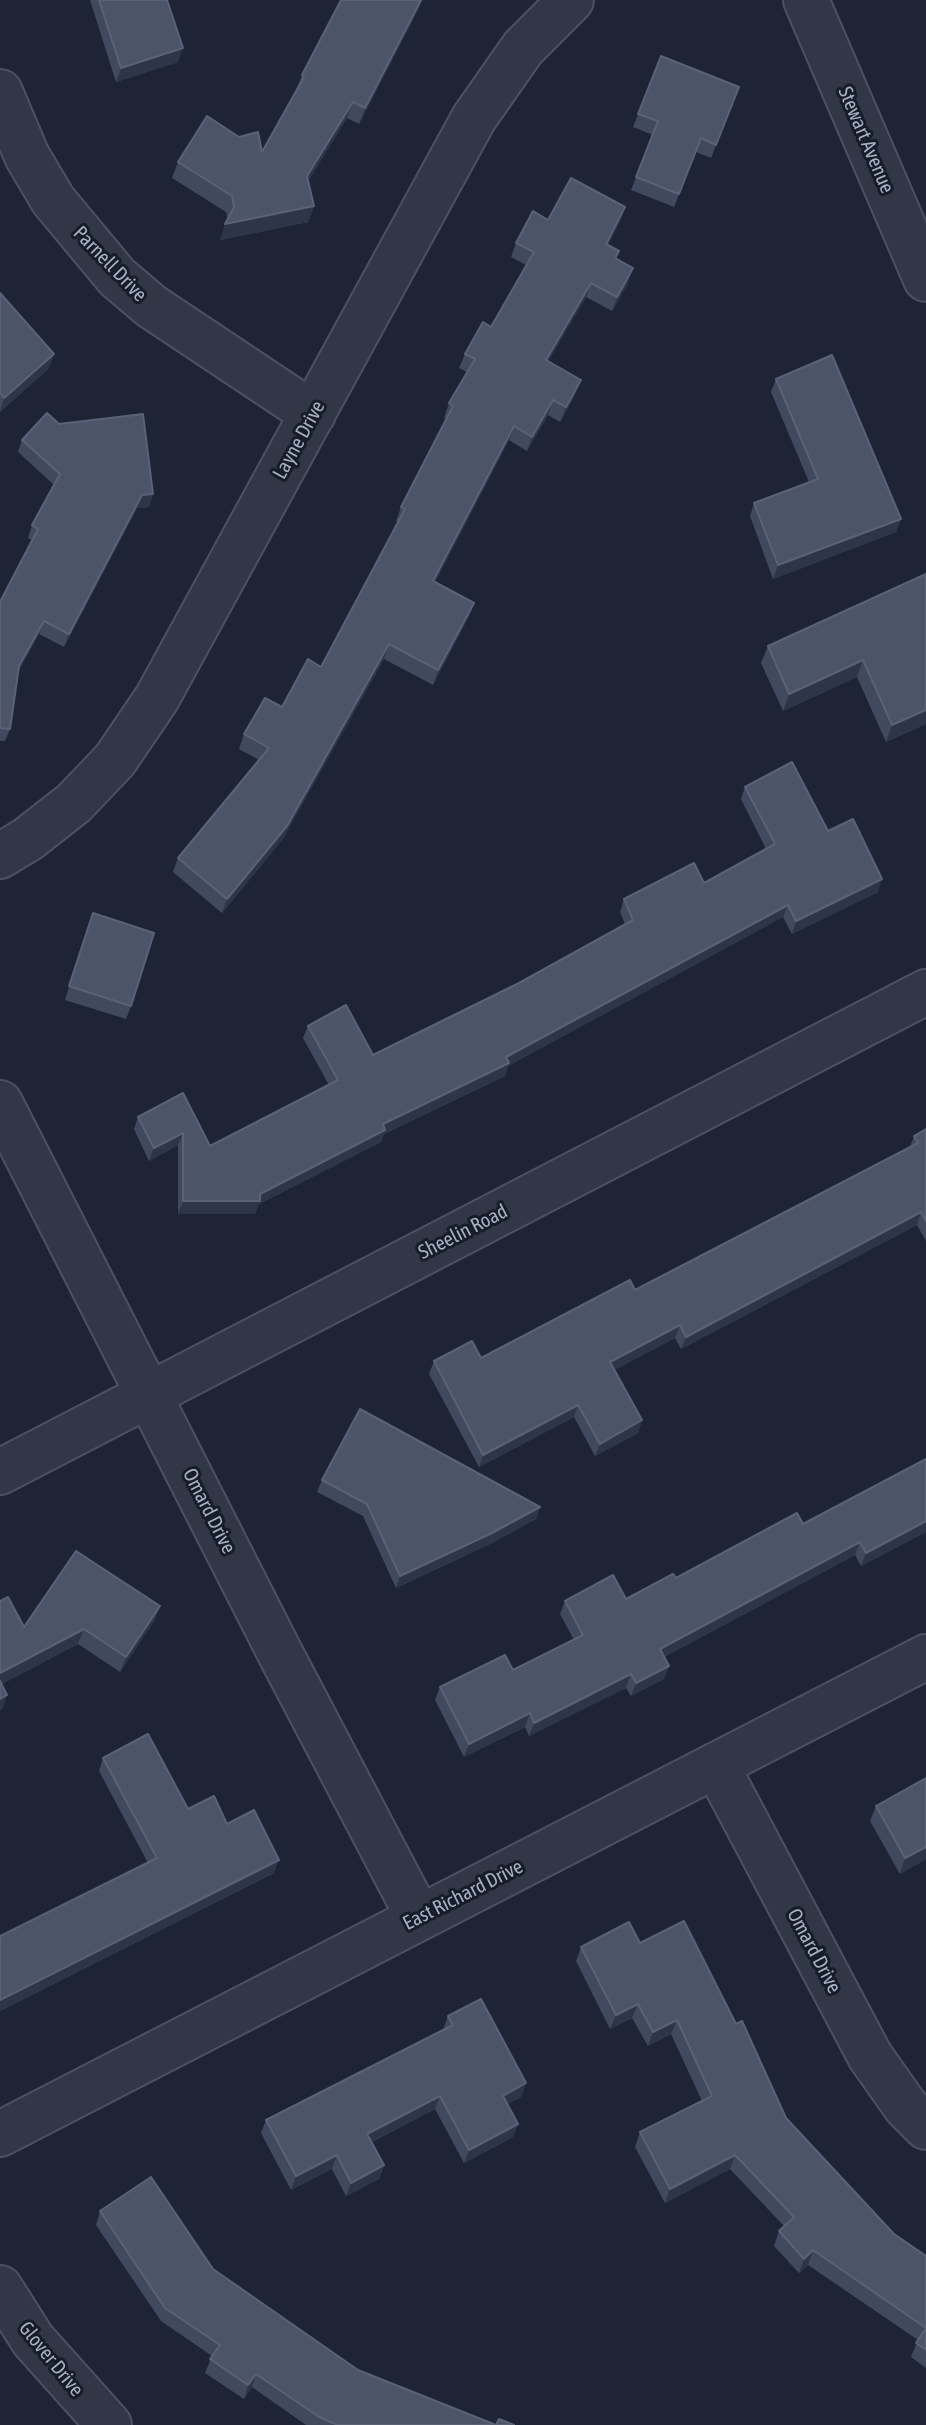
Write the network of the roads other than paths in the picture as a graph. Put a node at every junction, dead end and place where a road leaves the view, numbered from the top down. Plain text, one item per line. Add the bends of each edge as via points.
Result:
1 (571, 0) edge
2 (806, 0) edge
3 (0, 92) edge
4 (926, 279) edge
5 (313, 414) junction
6 (0, 856) edge
7 (926, 992) edge
8 (0, 1103) edge
9 (149, 1394) junction
10 (0, 1472) edge
11 (926, 1657) edge
12 (716, 1765) junction
13 (419, 1918) junction
14 (926, 2127) edge
15 (0, 2134) edge
16 (0, 2288) edge
17 (109, 2425) edge

1 - 5 street, Layne Drive via 523,48 474,118
2 - 4 street, Stewart Avenue
3 - 5 street, Parnell Drive via 53,200 117,277 151,306
5 - 6 street, Layne Drive via 157,698 115,760 74,803
7 - 9 street, Sheelin Road
8 - 9 street, Omard Drive
9 - 10 street, Sheelin Road
9 - 13 street, Omard Drive
11 - 12 street, East Richard Drive
12 - 13 street, East Richard Drive
12 - 14 street, Omard Drive via 870,2056
13 - 15 street, East Richard Drive
16 - 17 street, Glover Drive via 33,2340

